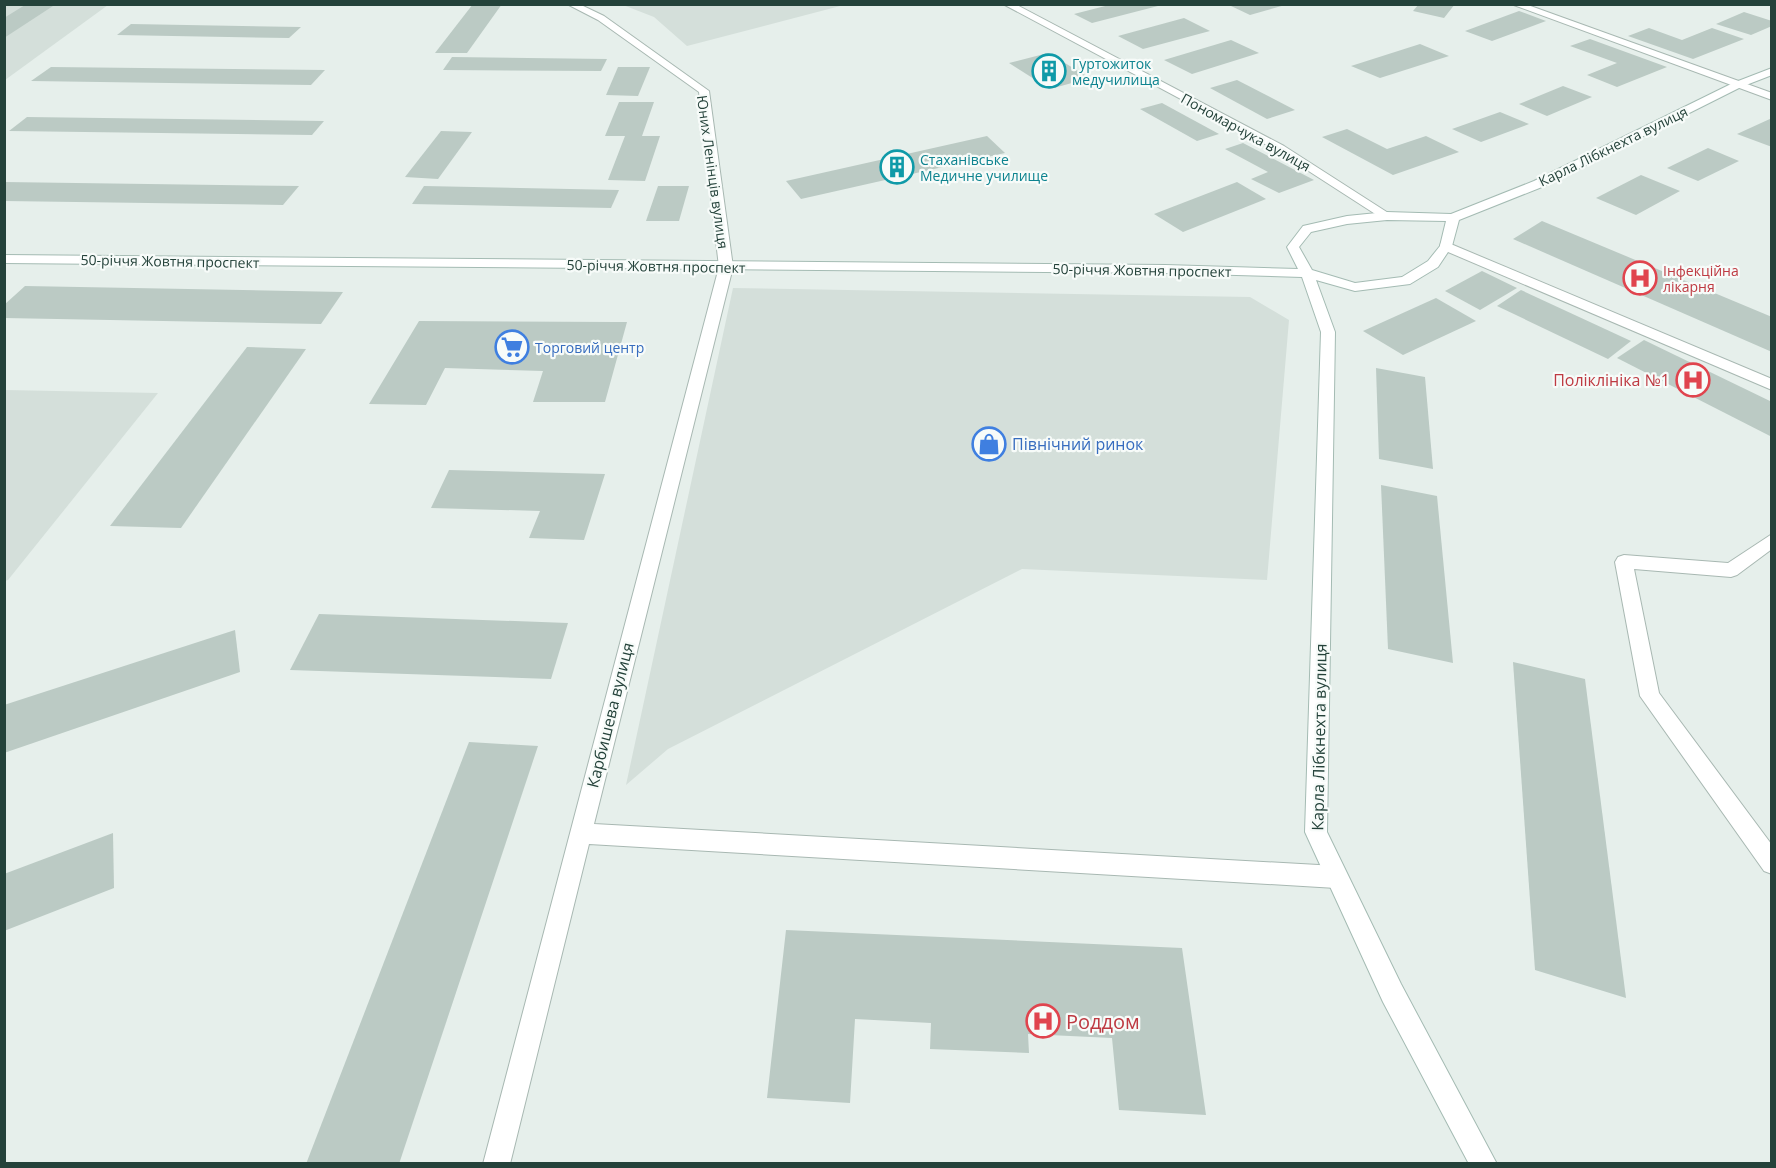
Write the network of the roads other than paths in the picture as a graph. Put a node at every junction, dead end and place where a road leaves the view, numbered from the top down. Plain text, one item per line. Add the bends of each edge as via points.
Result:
1 (571, 4) edge
2 (1007, 4) edge
3 (1515, 4) edge
4 (1772, 71) edge
5 (1737, 85) junction
6 (1772, 98) edge
7 (1388, 216) junction
8 (1453, 218) junction
9 (1446, 246) junction
10 (4, 259) edge
11 (726, 267) junction
12 (1307, 273) junction
13 (1772, 385) edge
14 (1772, 540) edge
15 (580, 833) junction
16 (1772, 864) edge
17 (1336, 877) junction
18 (496, 1164) edge
19 (1484, 1164) edge

1 - 11 street, Юних Ленінців вулиця via 601,18 704,91
2 - 7 street, Пономарчука вулиця via 1280,148
3 - 5 street
4 - 5 street, Карла Лібкнехта вулиця
5 - 6 street
5 - 8 street, Карла Лібкнехта вулиця via 1538,184
7 - 8 street, Карла Лібкнехта вулиця
7 - 12 street, Карла Лібкнехта вулиця via 1307,229 1293,248
8 - 9 street
9 - 12 street via 1433,264 1405,281 1355,287
9 - 13 street
10 - 11 street, 50-річчя Жовтня проспект
11 - 12 street, 50-річчя Жовтня проспект
11 - 15 street, Карбишева вулиця
12 - 17 street, Карла Лібкнехта вулиця via 1328,332 1316,832
14 - 16 street via 1731,570 1624,562 1650,696
15 - 17 street
15 - 18 street, Карбишева вулиця
17 - 19 street, Карла Лібкнехта вулиця via 1392,993

